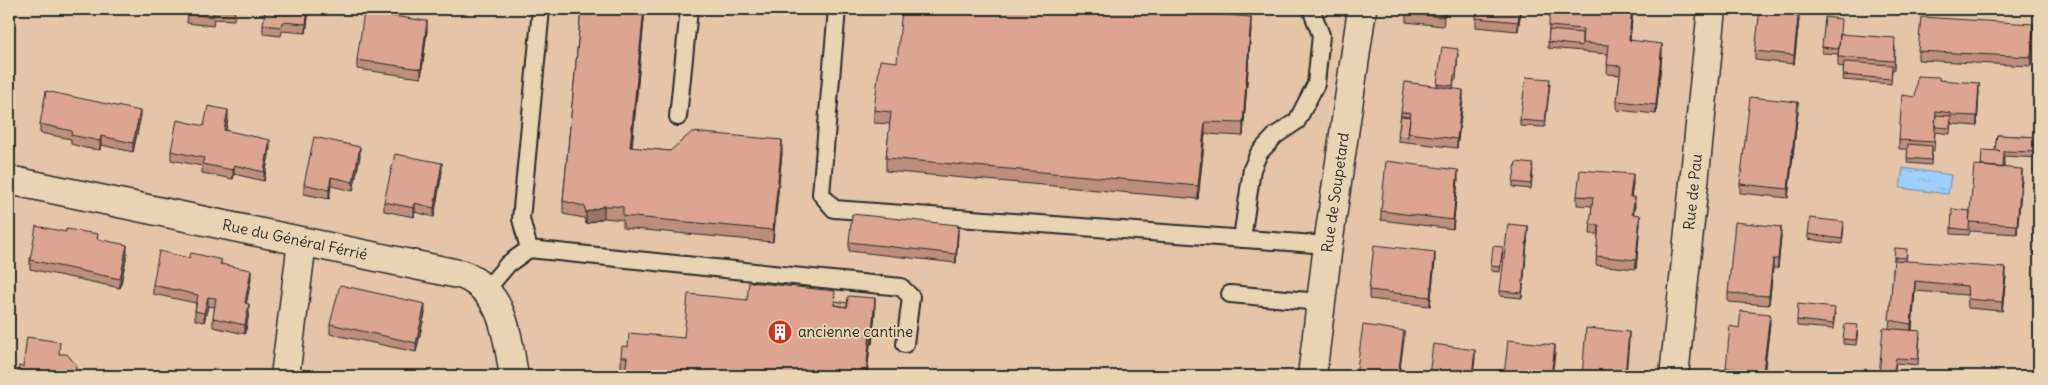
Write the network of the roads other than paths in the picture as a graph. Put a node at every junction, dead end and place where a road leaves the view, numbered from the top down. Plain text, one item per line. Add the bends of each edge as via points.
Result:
1 (541, 9) edge
2 (689, 9) edge
3 (837, 9) edge
4 (1311, 9) edge
5 (1362, 9) edge
6 (1712, 9) edge
7 (678, 117) dead end
8 (9, 180) edge
9 (1242, 239) junction
10 (302, 242) junction
11 (1328, 245) junction
12 (529, 248) junction
13 (486, 290) junction
14 (1230, 294) dead end
15 (1320, 302) junction
16 (905, 344) dead end
17 (285, 376) edge
18 (514, 376) edge
19 (1312, 376) edge
20 (1674, 376) edge

1 - 12 lane via 520,219
2 - 7 lane
3 - 9 lane via 821,194 834,209
4 - 9 lane via 1321,35 1316,84 1297,121 1276,135 1255,161
5 - 11 street, Rue de Soupetard
6 - 20 street, Rue de Pau
8 - 10 street, Rue du Général Férrié
9 - 11 lane
10 - 13 street, Rue du Général Férrié via 463,275
10 - 17 street
11 - 15 street, Rue de Soupetard
12 - 13 lane via 508,264
12 - 16 lane via 901,287 911,297
13 - 18 street, Rue du Général Férrié via 503,316
14 - 15 lane
15 - 19 street, Rue de Soupetard

